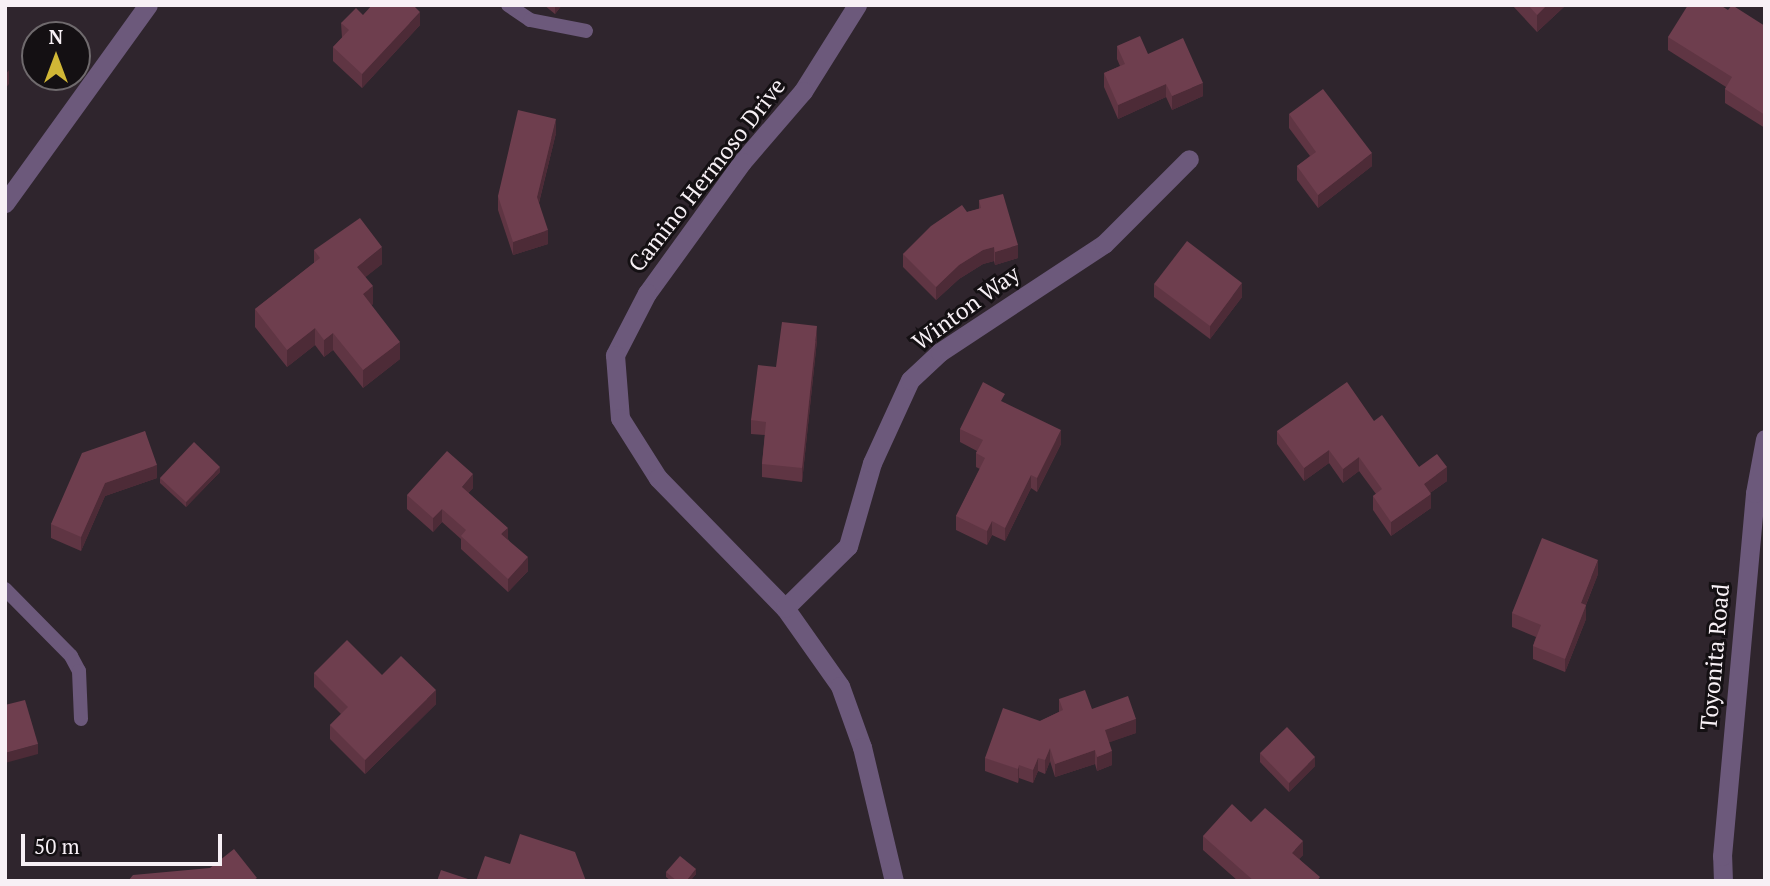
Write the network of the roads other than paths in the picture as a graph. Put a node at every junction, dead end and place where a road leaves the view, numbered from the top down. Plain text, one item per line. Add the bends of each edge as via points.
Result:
1 (148, 5) edge
2 (508, 5) edge
3 (857, 5) edge
4 (586, 31) dead end
5 (1189, 159) dead end
6 (5, 203) edge
7 (1765, 439) edge
8 (5, 589) edge
9 (785, 608) junction
10 (81, 719) dead end
11 (894, 881) edge
12 (1723, 881) edge

1 - 6 street
2 - 4 lane via 530,20
3 - 9 street, Camino Hermoso Drive via 803,91 742,162 647,292 615,355 620,418 658,478
5 - 9 street, Winton Way via 1104,244 940,352 910,380 872,463 848,546
7 - 12 street, Toyonita Road via 1755,493
8 - 10 lane via 71,656 79,671
9 - 11 street, Camino Hermoso Drive via 840,686 862,747

